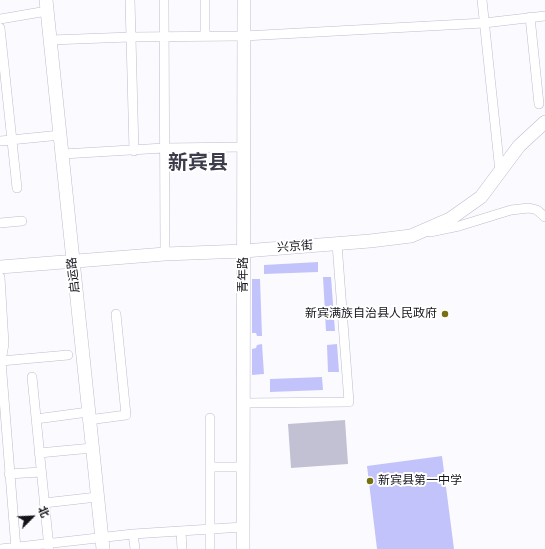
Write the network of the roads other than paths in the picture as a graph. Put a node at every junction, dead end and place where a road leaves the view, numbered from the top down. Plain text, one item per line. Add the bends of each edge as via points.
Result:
1 (130, 0) edge
2 (164, 0) edge
3 (205, 0) edge
4 (244, 0) edge
5 (482, 0) edge
6 (46, 5) edge
7 (545, 16) edge
8 (530, 18) junction
9 (0, 19) edge
10 (484, 23) junction
11 (0, 28) edge
12 (163, 36) junction
13 (205, 36) junction
14 (244, 36) junction
15 (130, 37) junction
16 (51, 40) junction
17 (539, 104) dead end
18 (545, 122) edge
19 (61, 135) junction
20 (12, 140) junction
21 (0, 141) edge
22 (244, 147) junction
23 (164, 148) junction
24 (134, 151) junction
25 (63, 154) junction
26 (500, 172) junction
27 (17, 188) dead end
28 (545, 217) edge
29 (22, 221) dead end
30 (0, 223) edge
31 (411, 236) junction
32 (337, 244) junction
33 (244, 251) junction
34 (165, 254) junction
35 (72, 261) junction
36 (0, 267) edge
37 (0, 277) edge
38 (2, 314) edge
39 (116, 314) dead end
40 (68, 355) dead end
41 (1, 361) junction
42 (32, 377) dead end
43 (244, 404) junction
44 (88, 416) junction
45 (36, 418) junction
46 (210, 418) dead end
47 (92, 448) junction
48 (39, 453) junction
49 (210, 467) junction
50 (243, 467) junction
51 (41, 472) junction
52 (9, 474) junction
53 (97, 497) junction
54 (44, 503) junction
55 (243, 527) junction
56 (210, 529) junction
57 (181, 531) junction
58 (133, 534) junction
59 (102, 543) edge
60 (49, 546) edge
61 (16, 548) edge
62 (0, 549) edge
63 (135, 549) edge
64 (182, 549) edge
65 (210, 549) edge
66 (243, 549) edge

1 - 15 street
2 - 12 street
3 - 13 street
4 - 14 street, 青年路
5 - 10 street
6 - 9 street
6 - 16 street, 启运路
7 - 8 street
8 - 10 street
8 - 17 street
10 - 14 street
10 - 26 street
11 - 20 street
12 - 13 street
12 - 15 street
12 - 23 street
13 - 14 street
14 - 22 street, 青年路
15 - 16 street
15 - 24 street
16 - 19 street, 启运路
18 - 26 street, 兴京街 via 519,146
19 - 20 street
19 - 25 street, 启运路
20 - 21 street
20 - 27 street
22 - 23 street
22 - 33 street, 青年路
23 - 24 street
23 - 34 street
24 - 25 street
25 - 35 street, 启运路
26 - 31 street, 兴京街 via 481,197 450,219
28 - 31 street via 537,210 529,208 511,210 459,226
29 - 30 street
31 - 32 street, 兴京街
32 - 33 street, 兴京街
32 - 43 street via 349,402
33 - 34 street, 兴京街
33 - 43 street, 青年路
34 - 35 street, 兴京街
35 - 36 street, 兴京街
35 - 44 street, 启运路
37 - 38 street
38 - 41 street via 4,344
39 - 44 street via 126,415
40 - 41 street
41 - 52 street
42 - 45 street
43 - 50 street, 青年路
44 - 45 street
44 - 47 street, 启运路
45 - 48 street
46 - 49 street
47 - 48 street
47 - 53 street, 启运路
48 - 51 street
49 - 50 street
49 - 56 street
50 - 55 street, 青年路
51 - 52 street
51 - 54 street
52 - 61 street
53 - 54 street
53 - 59 street, 启运路
54 - 60 street
55 - 56 street
55 - 66 street, 青年路
56 - 57 street
56 - 65 street
57 - 58 street
57 - 64 street
58 - 59 street
58 - 63 street
59 - 60 street
60 - 61 street
61 - 62 street

